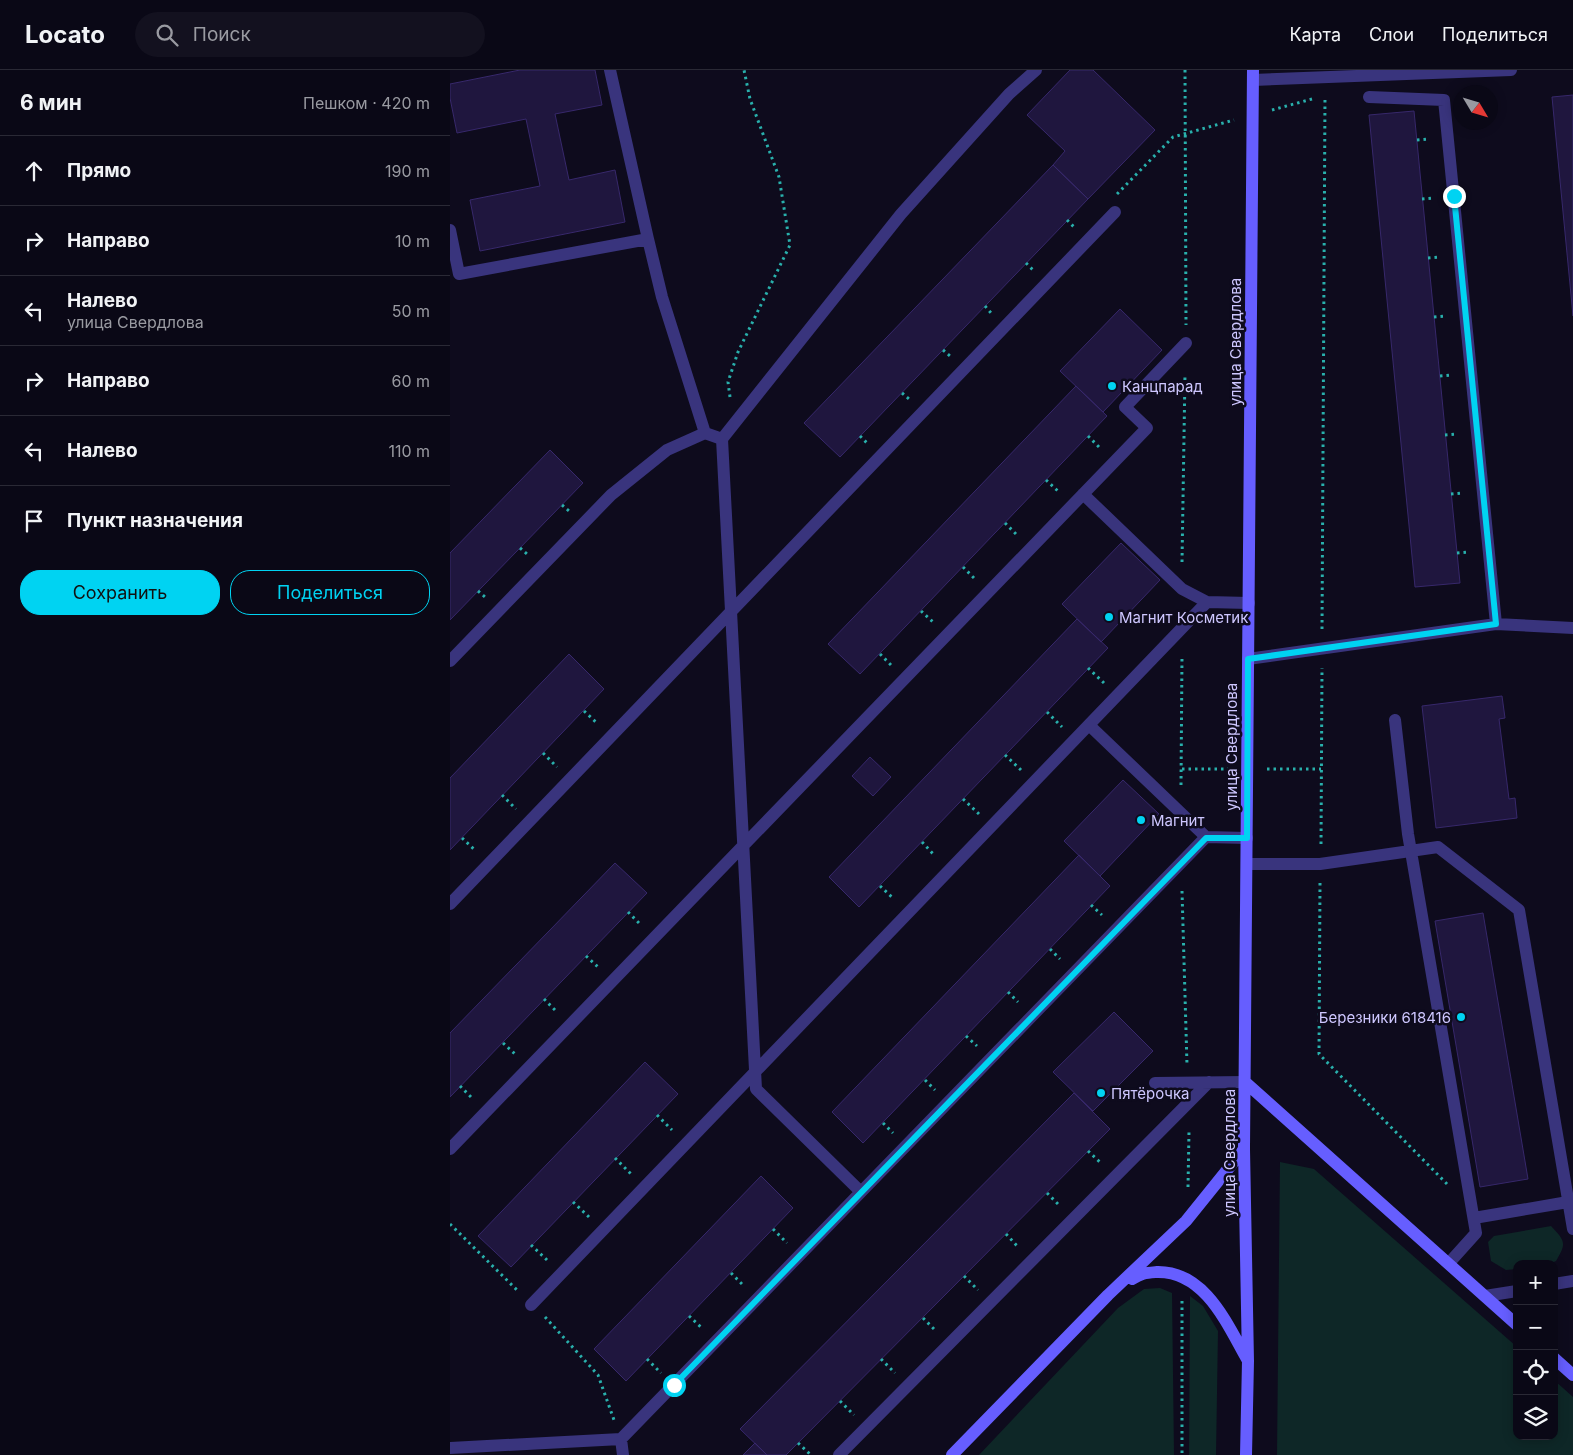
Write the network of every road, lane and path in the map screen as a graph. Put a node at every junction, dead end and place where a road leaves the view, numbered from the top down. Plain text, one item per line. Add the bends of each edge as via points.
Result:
1 (610, 70) edge
2 (744, 70) edge
3 (1036, 70) edge
4 (1511, 70) edge
5 (1360, 73) edge
6 (1253, 75) edge
7 (1326, 96) junction
8 (1334, 96) dead end
9 (1369, 97) dead end
10 (1253, 115) junction
11 (1115, 212) joint
12 (450, 230) edge
13 (648, 239) junction
14 (1186, 343) dead end
15 (733, 425) junction
16 (705, 433) junction
17 (722, 438) junction
18 (1083, 494) junction
19 (1206, 602) junction
20 (1249, 603) junction
21 (731, 612) junction
22 (1496, 624) junction
23 (1573, 628) edge
24 (1322, 649) junction
25 (1248, 659) junction
26 (450, 661) edge
27 (1395, 720) dead end
28 (1089, 725) junction
29 (1206, 838) junction
30 (1247, 838) junction
31 (744, 846) junction
32 (1412, 851) junction
33 (1247, 864) junction
34 (1320, 864) junction
35 (450, 904) edge
36 (755, 1071) junction
37 (1209, 1082) junction
38 (1245, 1082) junction
39 (1155, 1083) dead end
40 (450, 1149) edge
41 (1244, 1149) junction
42 (862, 1192) junction
43 (1568, 1202) junction
44 (1473, 1214) junction
45 (450, 1224) edge
46 (1573, 1229) edge
47 (1449, 1263) junction
48 (1573, 1281) edge
49 (1558, 1283) edge
50 (1513, 1291) edge
51 (1108, 1294) junction
52 (1485, 1296) junction
53 (531, 1305) junction
54 (1513, 1320) edge
55 (1248, 1361) junction
56 (1558, 1362) edge
57 (1573, 1375) edge
58 (621, 1439) junction
59 (798, 1443) dead end
60 (450, 1448) edge
61 (623, 1455) edge
62 (811, 1455) edge
63 (839, 1455) edge
64 (952, 1455) edge
65 (1246, 1455) edge

1 - 13 lane
2 - 15 path via 750,99 779,177 790,245 738,352 728,382
3 - 15 lane via 1009,94 901,214
4 - 5 lane
5 - 6 lane
6 - 10 main road, улица Свердлова
7 - 8 path
7 - 10 path
7 - 24 path
9 - 22 lane via 1444,100
10 - 11 path via 1173,136 1108,204
10 - 20 main road, улица Свердлова
11 - 21 lane
12 - 13 lane via 459,274
13 - 16 lane via 662,297
14 - 18 lane via 1125,407 1147,428
15 - 17 lane
16 - 17 lane
16 - 26 lane via 667,450 611,495
17 - 21 lane
18 - 19 lane via 1182,589
18 - 31 lane
19 - 20 lane
19 - 28 lane
20 - 25 main road, улица Свердлова
21 - 31 lane
21 - 35 lane
22 - 23 lane
22 - 24 lane
24 - 25 lane
24 - 34 path
25 - 30 main road, улица Свердлова
27 - 32 lane
28 - 29 lane
28 - 36 lane
29 - 30 lane
29 - 42 lane
30 - 33 main road, улица Свердлова
31 - 36 lane
31 - 40 lane
32 - 34 lane
32 - 43 lane via 1438,847 1519,910
32 - 44 lane
33 - 34 lane
33 - 38 main road, улица Свердлова
34 - 44 path via 1319,1054
36 - 42 lane via 756,1089
36 - 53 lane
37 - 38 lane
37 - 39 lane
37 - 63 lane
38 - 41 main road, улица Свердлова
38 - 47 main road
41 - 51 main road via 1186,1221
41 - 55 main road, улица Свердлова
42 - 58 lane
43 - 44 lane
43 - 46 lane
44 - 47 lane via 1476,1234
45 - 53 path
47 - 52 main road
48 - 49 lane
50 - 52 lane
51 - 55 main road via 1142,1273 1168,1272 1180,1276 1204,1291 1218,1308
51 - 64 main road
52 - 54 main road
53 - 58 path via 598,1375
55 - 65 main road, улица Свердлова
56 - 57 main road
58 - 60 lane
58 - 61 lane
59 - 62 path

